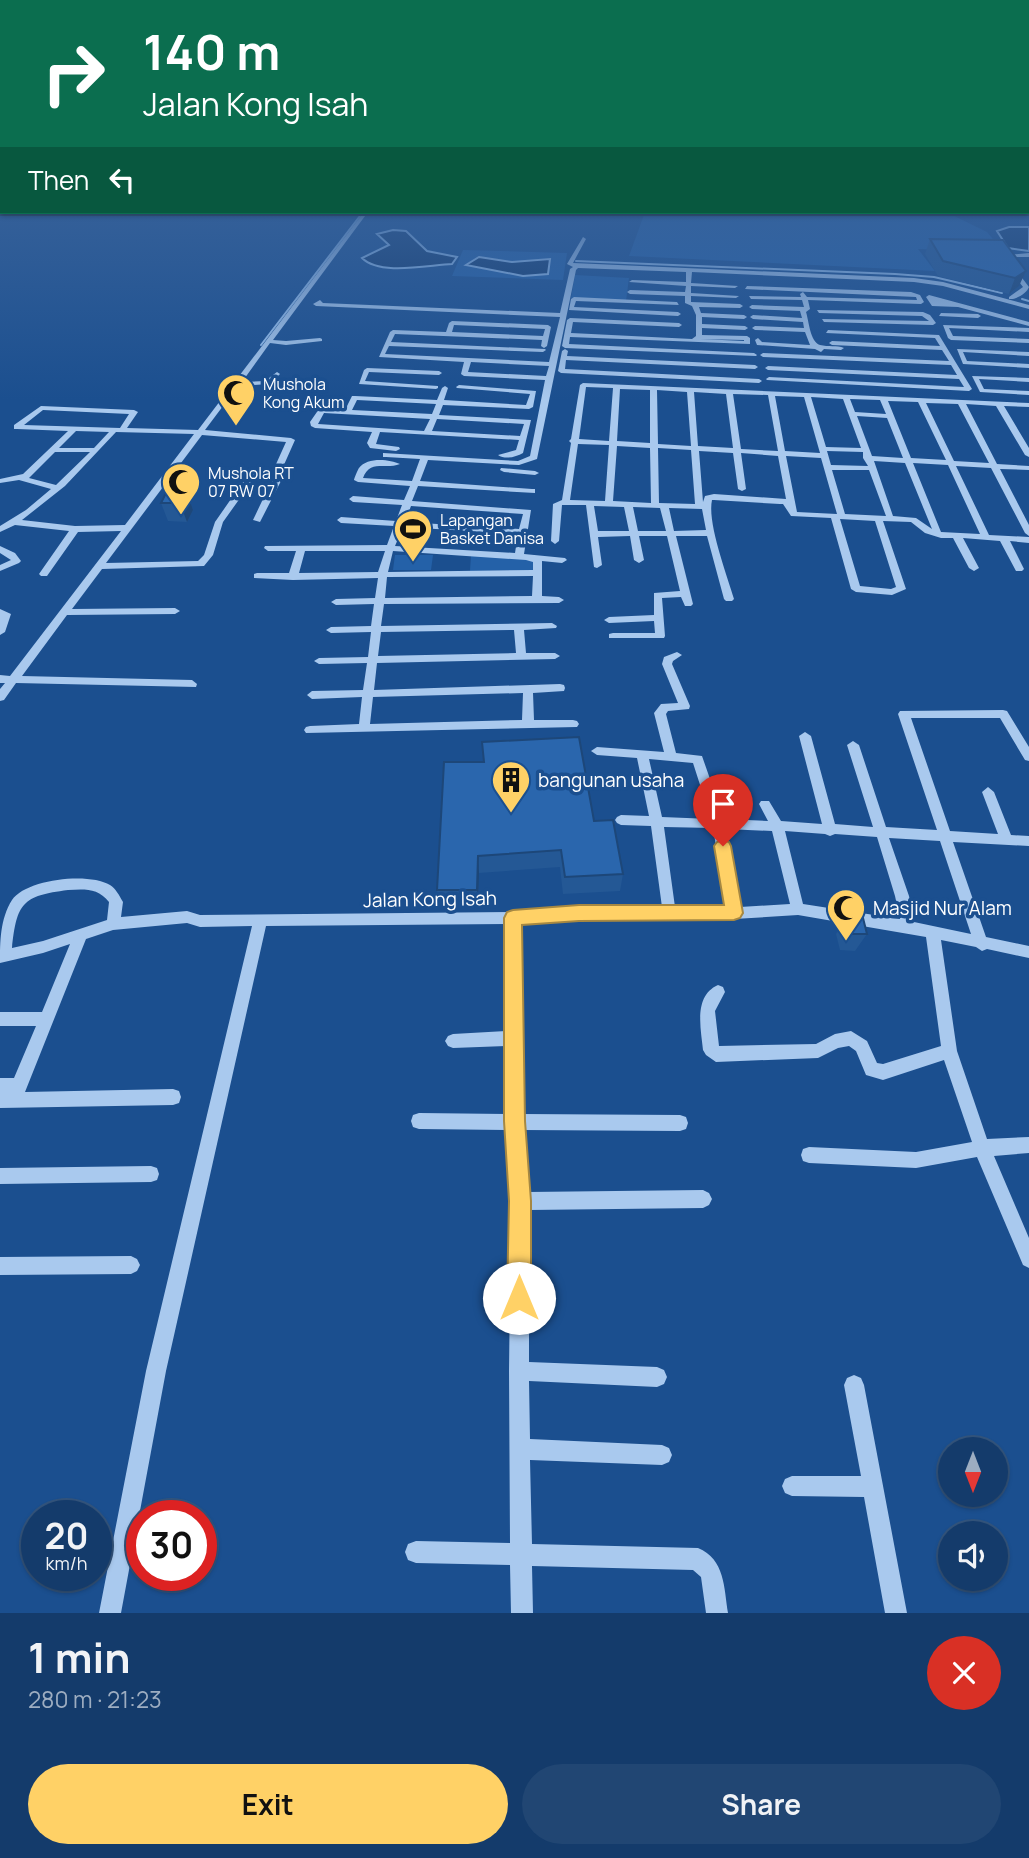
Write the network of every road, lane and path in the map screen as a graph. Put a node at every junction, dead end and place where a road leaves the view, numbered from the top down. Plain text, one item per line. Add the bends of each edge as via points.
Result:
1 (338, 249) edge
2 (578, 249) edge
3 (1029, 256) edge
4 (571, 266) junction
5 (685, 271) junction
6 (800, 275) junction
7 (632, 282) dead end
8 (686, 284) junction
9 (1029, 284) edge
10 (735, 286) dead end
11 (747, 288) dead end
12 (805, 290) junction
13 (630, 292) dead end
14 (685, 294) junction
15 (1029, 294) edge
16 (736, 296) dead end
17 (751, 297) dead end
18 (808, 299) junction
19 (1014, 299) junction
20 (686, 303) junction
21 (958, 305) dead end
22 (1029, 305) edge
23 (740, 306) dead end
24 (752, 307) dead end
25 (806, 309) junction
26 (554, 310) junction
27 (818, 310) junction
28 (678, 314) junction
29 (563, 315) junction
30 (699, 315) junction
31 (941, 315) dead end
32 (744, 317) dead end
33 (753, 317) dead end
34 (996, 317) junction
35 (805, 320) junction
36 (824, 320) junction
37 (1029, 324) edge
38 (678, 325) junction
39 (699, 326) junction
40 (745, 328) dead end
41 (755, 328) dead end
42 (808, 330) junction
43 (1029, 330) edge
44 (828, 332) junction
45 (568, 333) junction
46 (447, 334) junction
47 (466, 335) junction
48 (679, 336) junction
49 (699, 337) junction
50 (546, 338) junction
51 (320, 340) dead end
52 (689, 340) junction
53 (268, 341) junction
54 (1029, 341) edge
55 (811, 342) junction
56 (832, 343) junction
57 (387, 344) junction
58 (565, 346) junction
59 (461, 347) junction
60 (822, 347) junction
61 (945, 350) junction
62 (543, 351) junction
63 (689, 352) junction
64 (1029, 354) edge
65 (754, 355) dead end
66 (763, 355) dead end
67 (563, 358) junction
68 (826, 358) junction
69 (444, 359) junction
70 (457, 360) junction
71 (468, 360) junction
72 (541, 363) junction
73 (953, 363) junction
74 (553, 364) junction
75 (690, 364) junction
76 (1029, 366) edge
77 (755, 367) dead end
78 (768, 368) dead end
79 (830, 371) junction
80 (439, 373) junction
81 (277, 374) dead end
82 (464, 374) junction
83 (690, 377) junction
84 (961, 377) junction
85 (549, 378) junction
86 (769, 379) dead end
87 (1029, 380) edge
88 (759, 381) dead end
89 (835, 383) junction
90 (236, 384) junction
91 (617, 386) junction
92 (441, 387) junction
93 (459, 387) junction
94 (653, 387) junction
95 (690, 389) junction
96 (729, 391) junction
97 (771, 393) junction
98 (1029, 393) edge
99 (807, 395) junction
100 (846, 397) junction
101 (883, 398) junction
102 (921, 400) junction
103 (441, 402) junction
104 (961, 402) junction
105 (999, 404) junction
106 (1029, 405) edge
107 (347, 412) junction
108 (852, 414) junction
109 (890, 416) junction
110 (434, 417) junction
111 (74, 429) junction
112 (119, 429) junction
113 (377, 430) junction
114 (199, 432) junction
115 (427, 433) junction
116 (523, 438) junction
117 (573, 441) junction
118 (615, 444) junction
119 (655, 446) junction
120 (695, 448) junction
121 (54, 450) junction
122 (96, 450) junction
123 (737, 451) junction
124 (781, 453) junction
125 (823, 453) junction
126 (866, 454) junction
127 (386, 455) dead end
128 (1029, 455) edge
129 (425, 457) junction
130 (909, 461) junction
131 (950, 463) junction
132 (396, 464) dead end
133 (438, 466) dead end
134 (994, 466) junction
135 (827, 467) junction
136 (871, 468) junction
137 (1029, 468) edge
138 (506, 470) junction
139 (535, 473) dead end
140 (275, 476) junction
141 (22, 478) junction
142 (0, 481) edge
143 (415, 483) junction
144 (56, 488) junction
145 (501, 489) junction
146 (742, 489) dead end
147 (533, 491) dead end
148 (352, 499) dead end
149 (565, 499) dead end
150 (609, 501) dead end
151 (406, 503) junction
152 (590, 504) junction
153 (628, 504) junction
154 (659, 505) junction
155 (702, 506) junction
156 (792, 510) junction
157 (838, 515) junction
158 (890, 515) dead end
159 (878, 518) junction
160 (257, 520) dead end
161 (341, 520) dead end
162 (15, 522) junction
163 (397, 524) junction
164 (127, 528) junction
165 (0, 529) edge
166 (75, 529) junction
167 (523, 532) junction
168 (672, 533) junction
169 (711, 533) junction
170 (1029, 533) edge
171 (594, 534) junction
172 (634, 534) junction
173 (941, 535) junction
174 (957, 536) junction
175 (986, 538) junction
176 (1004, 539) junction
177 (1029, 540) edge
178 (555, 541) dead end
179 (268, 548) dead end
180 (301, 548) junction
181 (389, 548) junction
182 (0, 550) edge
183 (519, 556) junction
184 (534, 558) junction
185 (562, 560) dead end
186 (639, 560) dead end
187 (597, 565) dead end
188 (99, 566) junction
189 (974, 568) dead end
190 (0, 569) edge
191 (1019, 569) dead end
192 (538, 573) junction
193 (44, 574) dead end
194 (257, 576) dead end
195 (382, 576) junction
196 (293, 577) junction
197 (537, 599) junction
198 (729, 599) dead end
199 (559, 600) dead end
200 (336, 601) dead end
201 (379, 601) junction
202 (65, 611) junction
203 (175, 611) dead end
204 (0, 612) edge
205 (658, 618) junction
206 (609, 620) dead end
207 (519, 626) junction
208 (552, 626) dead end
209 (376, 629) junction
210 (331, 630) dead end
211 (0, 632) edge
212 (612, 636) dead end
213 (677, 655) dead end
214 (521, 656) junction
215 (555, 656) dead end
216 (372, 660) junction
217 (319, 661) dead end
218 (0, 679) edge
219 (13, 679) junction
220 (192, 684) dead end
221 (560, 688) dead end
222 (528, 689) junction
223 (368, 694) junction
224 (312, 695) dead end
225 (0, 697) edge
226 (528, 724) junction
227 (573, 724) dead end
228 (365, 728) junction
229 (310, 730) dead end
230 (805, 736) dead end
231 (853, 745) dead end
232 (597, 751) dead end
233 (642, 756) junction
234 (671, 757) junction
235 (1029, 757) edge
236 (988, 792) dead end
237 (765, 804) dead end
238 (621, 820) dead end
239 (657, 822) junction
240 (719, 824) junction
241 (777, 826) junction
242 (830, 831) junction
243 (882, 833) junction
244 (945, 837) junction
245 (1007, 840) junction
246 (1029, 841) edge
247 (798, 909) junction
248 (669, 912) junction
249 (734, 913) junction
250 (513, 918) junction
251 (260, 921) junction
252 (113, 924) junction
253 (909, 929) junction
254 (81, 934) junction
255 (933, 934) junction
256 (982, 945) junction
257 (1029, 952) edge
258 (2, 956) edge
259 (718, 992) dead end
260 (0, 1019) edge
261 (47, 1019) junction
262 (514, 1038) junction
263 (453, 1041) dead end
264 (949, 1051) junction
265 (0, 1086) edge
266 (173, 1097) dead end
267 (0, 1100) edge
268 (419, 1121) dead end
269 (514, 1121) junction
270 (680, 1123) dead end
271 (1029, 1145) edge
272 (982, 1147) junction
273 (809, 1155) dead end
274 (151, 1174) dead end
275 (0, 1176) edge
276 (703, 1199) dead end
277 (520, 1201) junction
278 (1029, 1259) edge
279 (131, 1265) dead end
280 (0, 1266) edge
281 (519, 1371) junction
282 (657, 1377) dead end
283 (854, 1385) dead end
284 (520, 1450) junction
285 (662, 1455) dead end
286 (792, 1486) dead end
287 (873, 1487) junction
288 (416, 1552) dead end
289 (522, 1555) junction
290 (110, 1613) edge
291 (522, 1613) edge
292 (717, 1613) edge
293 (896, 1613) edge

1 - 53 street
2 - 4 street
3 - 9 street via 1008,259
3 - 19 street via 1002,256 1026,287
4 - 5 street
4 - 19 street via 904,276 936,279
4 - 26 street
4 - 29 street
5 - 6 street
5 - 8 street
6 - 12 street
6 - 22 street via 931,282
7 - 8 street
8 - 10 street
8 - 14 street
11 - 12 street
12 - 18 street
12 - 18 street via 911,294 921,302
13 - 14 street
14 - 16 street
14 - 20 street
15 - 19 street
17 - 18 street
18 - 25 street
18 - 27 street
19 - 22 street
20 - 23 street
20 - 28 street
20 - 28 street via 574,299 571,309
20 - 30 street
21 - 34 street
24 - 25 street
25 - 27 street
25 - 35 street
26 - 29 street
26 - 29 street via 316,304
27 - 36 street
27 - 36 street via 923,314 933,323
28 - 38 street
29 - 74 street
30 - 32 street
30 - 39 street
31 - 34 street
33 - 35 street
34 - 37 street
35 - 42 street
36 - 44 street
38 - 45 street via 570,320
38 - 48 street
39 - 40 street
39 - 49 street
41 - 42 street
42 - 55 street
43 - 54 street via 945,326 951,338
44 - 56 street
44 - 61 street via 937,336
45 - 48 street
45 - 52 street
45 - 58 street
46 - 47 street
46 - 50 street via 452,323 548,327
46 - 57 street via 393,332
47 - 50 street
47 - 59 street
48 - 52 street
49 - 52 street
49 - 52 street via 747,338 748,342
50 - 62 street
51 - 53 street
52 - 63 street
53 - 90 street
55 - 60 street
55 - 60 street via 758,340 759,344
56 - 60 street
56 - 61 street
57 - 59 street
57 - 69 street via 381,356
58 - 63 street
58 - 67 street
59 - 62 street
59 - 70 street
60 - 61 street
60 - 68 street
61 - 73 street
62 - 72 street
63 - 65 street
63 - 75 street
64 - 76 street via 959,350 965,363
66 - 68 street
67 - 75 street
67 - 83 street via 561,371
68 - 73 street
68 - 79 street
69 - 70 street
69 - 80 street
70 - 71 street
71 - 72 street
71 - 82 street
72 - 74 street
73 - 84 street
74 - 85 street
75 - 77 street
75 - 83 street
78 - 79 street
79 - 84 street
79 - 89 street
80 - 92 street
80 - 92 street via 367,370 362,383
81 - 90 street via 265,383
82 - 85 street
82 - 93 street
83 - 88 street
84 - 89 street via 969,389
85 - 129 street via 534,457 519,463
86 - 89 street
87 - 98 street via 974,377 982,391
90 - 114 street
91 - 94 street
91 - 117 street via 582,385
91 - 118 street
92 - 93 street
92 - 103 street
93 - 103 street via 534,392 534,396 529,407
94 - 95 street
94 - 119 street
95 - 96 street
95 - 120 street
96 - 97 street
96 - 123 street
97 - 99 street
97 - 124 street
99 - 100 street
99 - 125 street
100 - 101 street
100 - 108 street
101 - 102 street
101 - 109 street
102 - 104 street
102 - 131 street
103 - 107 street via 355,398
103 - 110 street
104 - 105 street
104 - 134 street
105 - 106 street
105 - 128 street
107 - 110 street
107 - 113 street via 322,411 314,422 316,426
108 - 109 street
108 - 126 street
109 - 130 street
110 - 115 street
110 - 116 street via 528,422
111 - 112 street
111 - 112 street via 17,427 41,408 134,412
111 - 121 street
112 - 114 street
112 - 122 street
113 - 115 street
113 - 116 street via 371,443 381,448 514,455 520,452
114 - 140 street via 291,440
114 - 164 street
115 - 116 street
117 - 118 street
117 - 149 street
118 - 119 street
118 - 150 street
119 - 120 street
119 - 154 street
120 - 123 street
120 - 155 street
121 - 122 street
121 - 141 street
122 - 144 street
123 - 124 street
123 - 146 street
124 - 125 street
124 - 156 street
125 - 126 street
125 - 135 street
126 - 130 street
126 - 136 street
127 - 129 street
129 - 143 street
130 - 131 street
130 - 173 street
131 - 134 street
131 - 175 street
132 - 143 street via 370,463 358,480
133 - 138 street
134 - 137 street
134 - 170 street
135 - 136 street
135 - 157 street
136 - 158 street
138 - 139 street
138 - 145 street
140 - 160 street via 278,479
140 - 188 street via 251,477 219,522 201,564
141 - 142 street
141 - 144 street
143 - 145 street
143 - 151 street
144 - 162 street
145 - 147 street
148 - 151 street
151 - 163 street
151 - 167 street via 523,510 528,512
152 - 153 street
152 - 171 street
152 - 178 street via 557,504
153 - 154 street
153 - 172 street
154 - 155 street
154 - 168 street
155 - 156 street via 714,497 786,502
155 - 169 street
156 - 157 street via 793,514
157 - 159 street
157 - 159 street via 856,589 892,592 901,589 900,581
159 - 173 street via 914,520
161 - 163 street
162 - 165 street
162 - 166 street
163 - 167 street
163 - 181 street
164 - 166 street
164 - 188 street
166 - 193 street
167 - 183 street
168 - 169 street
168 - 172 street
168 - 205 street via 687,599 657,595
169 - 198 street
171 - 172 street
171 - 187 street
172 - 186 street
173 - 174 street
174 - 175 street
174 - 189 street
175 - 176 street
176 - 177 street
176 - 191 street
179 - 180 street
180 - 181 street
180 - 196 street
181 - 183 street
181 - 195 street
182 - 190 street via 16,561
183 - 184 street
184 - 185 street
184 - 192 street
188 - 202 street
192 - 195 street
192 - 197 street
194 - 196 street
195 - 196 street
195 - 201 street
197 - 199 street
197 - 201 street
200 - 201 street
201 - 209 street
202 - 203 street
202 - 219 street
204 - 211 street via 6,614
205 - 206 street
205 - 212 street via 660,636
207 - 208 street
207 - 209 street
207 - 214 street
209 - 210 street
209 - 216 street
213 - 234 street via 667,664 685,706 660,711
214 - 215 street
214 - 216 street
216 - 217 street
216 - 223 street
218 - 219 street
219 - 220 street
219 - 225 street
221 - 222 street
222 - 223 street
222 - 226 street
223 - 224 street
223 - 228 street
226 - 227 street
226 - 228 street
228 - 229 street
230 - 242 street
231 - 243 street
232 - 233 street
233 - 234 street
233 - 239 street
234 - 240 street via 697,759
235 - 244 street via 1003,714 904,713
236 - 245 street
237 - 241 street
238 - 239 street
239 - 240 street
239 - 248 street
240 - 241 street
240 - 249 street
241 - 242 street
241 - 247 street
242 - 243 street
243 - 244 street
243 - 253 street
244 - 245 street
244 - 256 street
245 - 246 street
247 - 249 street, Jalan Kong Isah
247 - 253 street, Jalan Kong Isah
248 - 249 street, Jalan Kong Isah
248 - 250 street, Jalan Kong Isah
250 - 251 street, Jalan Kong Isah
250 - 262 street
251 - 252 street, Jalan Kong Isah via 187,917
251 - 290 street via 156,1371
252 - 254 street, Jalan Kong Isah
252 - 258 street via 116,902 106,889 89,884 43,889 17,904
253 - 255 street, Jalan Kong Isah
254 - 258 street, Jalan Kong Isah
254 - 261 street
255 - 256 street, Jalan Kong Isah
255 - 264 street
256 - 257 street, Jalan Kong Isah
259 - 264 street via 707,1010 711,1051 716,1054 818,1051 851,1038 862,1046 874,1071 883,1072
260 - 261 street
261 - 265 street via 19,1086
262 - 263 street
262 - 269 street
264 - 272 street
266 - 267 street
268 - 269 street
269 - 270 street
269 - 277 street
271 - 272 street
272 - 273 street via 916,1160
272 - 278 street
274 - 275 street
276 - 277 street
277 - 281 street
279 - 280 street
281 - 282 street
281 - 284 street
283 - 287 street
284 - 285 street
284 - 289 street
286 - 287 street
287 - 293 street
288 - 289 street
289 - 291 street
289 - 292 street via 698,1559 711,1572

